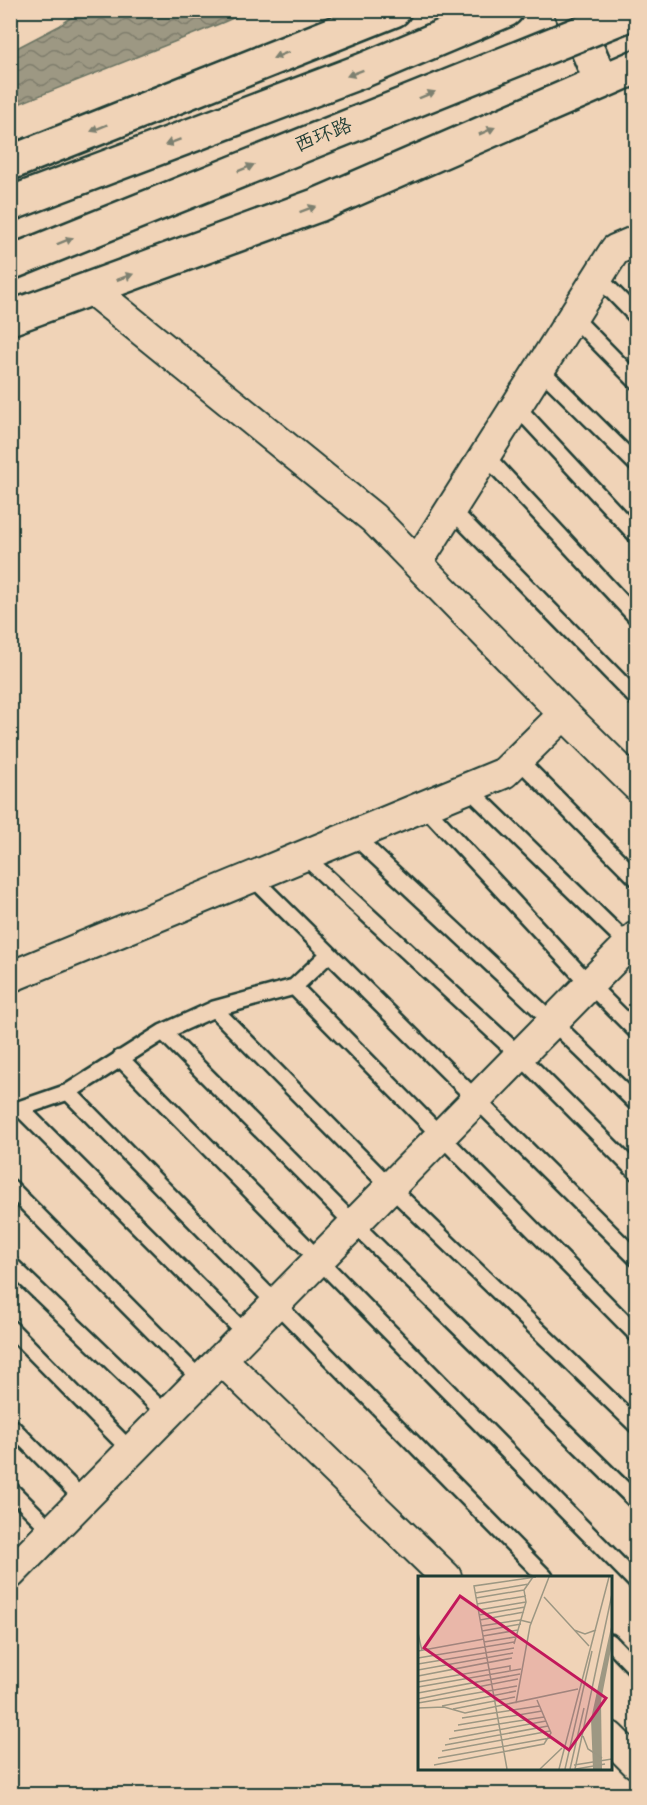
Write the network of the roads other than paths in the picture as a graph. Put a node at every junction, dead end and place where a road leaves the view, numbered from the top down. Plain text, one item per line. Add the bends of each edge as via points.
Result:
1 (394, 10) edge
2 (506, 10) edge
3 (571, 10) edge
4 (636, 11) edge
5 (636, 67) edge
6 (636, 78) edge
7 (601, 81) junction
8 (10, 163) edge
9 (10, 204) edge
10 (636, 241) edge
11 (10, 263) edge
12 (598, 277) junction
13 (91, 289) junction
14 (636, 315) edge
15 (573, 316) junction
16 (10, 318) edge
17 (540, 369) junction
18 (636, 381) edge
19 (516, 406) junction
20 (485, 455) junction
21 (636, 464) edge
22 (451, 509) junction
23 (636, 535) edge
24 (417, 563) junction
25 (636, 617) edge
26 (636, 698) edge
27 (564, 714) junction
28 (518, 759) junction
29 (636, 785) edge
30 (468, 788) junction
31 (424, 806) junction
32 (353, 835) junction
33 (304, 856) junction
34 (252, 877) junction
35 (636, 878) edge
36 (634, 945) edge
37 (329, 954) junction
38 (10, 977) edge
39 (590, 985) junction
40 (294, 987) junction
41 (214, 1009) junction
42 (553, 1022) junction
43 (636, 1031) edge
44 (163, 1032) junction
45 (520, 1056) junction
46 (120, 1058) junction
47 (68, 1092) junction
48 (476, 1100) junction
49 (636, 1103) edge
50 (16, 1110) edge
51 (440, 1137) junction
52 (636, 1173) edge
53 (10, 1187) edge
54 (390, 1187) junction
55 (354, 1224) junction
56 (636, 1258) edge
57 (318, 1261) junction
58 (10, 1264) edge
59 (275, 1305) junction
60 (10, 1328) edge
61 (246, 1334) junction
62 (636, 1334) edge
63 (211, 1369) junction
64 (167, 1415) junction
65 (10, 1425) edge
66 (636, 1425) edge
67 (131, 1451) junction
68 (10, 1489) edge
69 (83, 1499) junction
70 (636, 1501) edge
71 (52, 1531) junction
72 (12, 1568) edge
73 (445, 1576) edge
74 (544, 1576) edge
75 (636, 1582) edge
76 (611, 1644) edge
77 (636, 1669) edge
78 (611, 1739) edge
79 (636, 1763) edge

1 -> 8 main road
2 -> 9 main road via 364,70
3 - 7 main road
11 -> 4 main road, 西环路, bridge
5 - 7 main road
6 - 7 main road
13 -> 7 main road via 318,206
10 - 12 street via 615,250
12 - 14 lane
12 - 15 street
13 - 16 main road
13 - 24 street via 373,518
15 - 17 street
15 - 18 lane
17 - 19 street
17 - 21 lane
19 - 20 street
19 - 23 lane
20 - 22 street
20 - 25 lane
22 - 24 street
22 - 26 lane
24 - 27 street
27 - 28 street
27 - 29 street
28 - 30 street via 504,773
28 - 35 lane
30 - 31 street
30 - 36 lane
31 - 32 street
31 - 39 lane
32 - 33 street
32 - 42 lane
33 - 34 street
33 - 45 lane
34 - 37 lane
34 - 38 street
36 - 39 street
37 - 40 lane
37 - 48 lane
39 - 42 street
39 - 43 lane
40 - 41 lane
40 - 51 lane
41 - 44 lane
41 - 54 lane
42 - 45 street
42 - 49 lane
44 - 46 lane
44 - 55 lane
45 - 48 street
45 - 52 lane
46 - 47 lane
46 - 57 lane
47 - 50 lane
47 - 59 lane
48 - 51 street
48 - 56 lane
50 - 61 lane
51 - 54 street
51 - 62 lane
53 - 63 lane
54 - 55 street
54 - 66 lane
55 - 57 street
55 - 70 lane
57 - 59 street
57 - 75 lane
58 - 64 lane
59 - 61 street
59 - 74 lane
60 - 67 lane
61 - 63 street
63 - 64 street
63 - 73 street
64 - 67 street
65 - 69 lane
67 - 69 street
68 - 71 lane
69 - 71 street
71 - 72 street
76 - 77 lane
78 - 79 street

